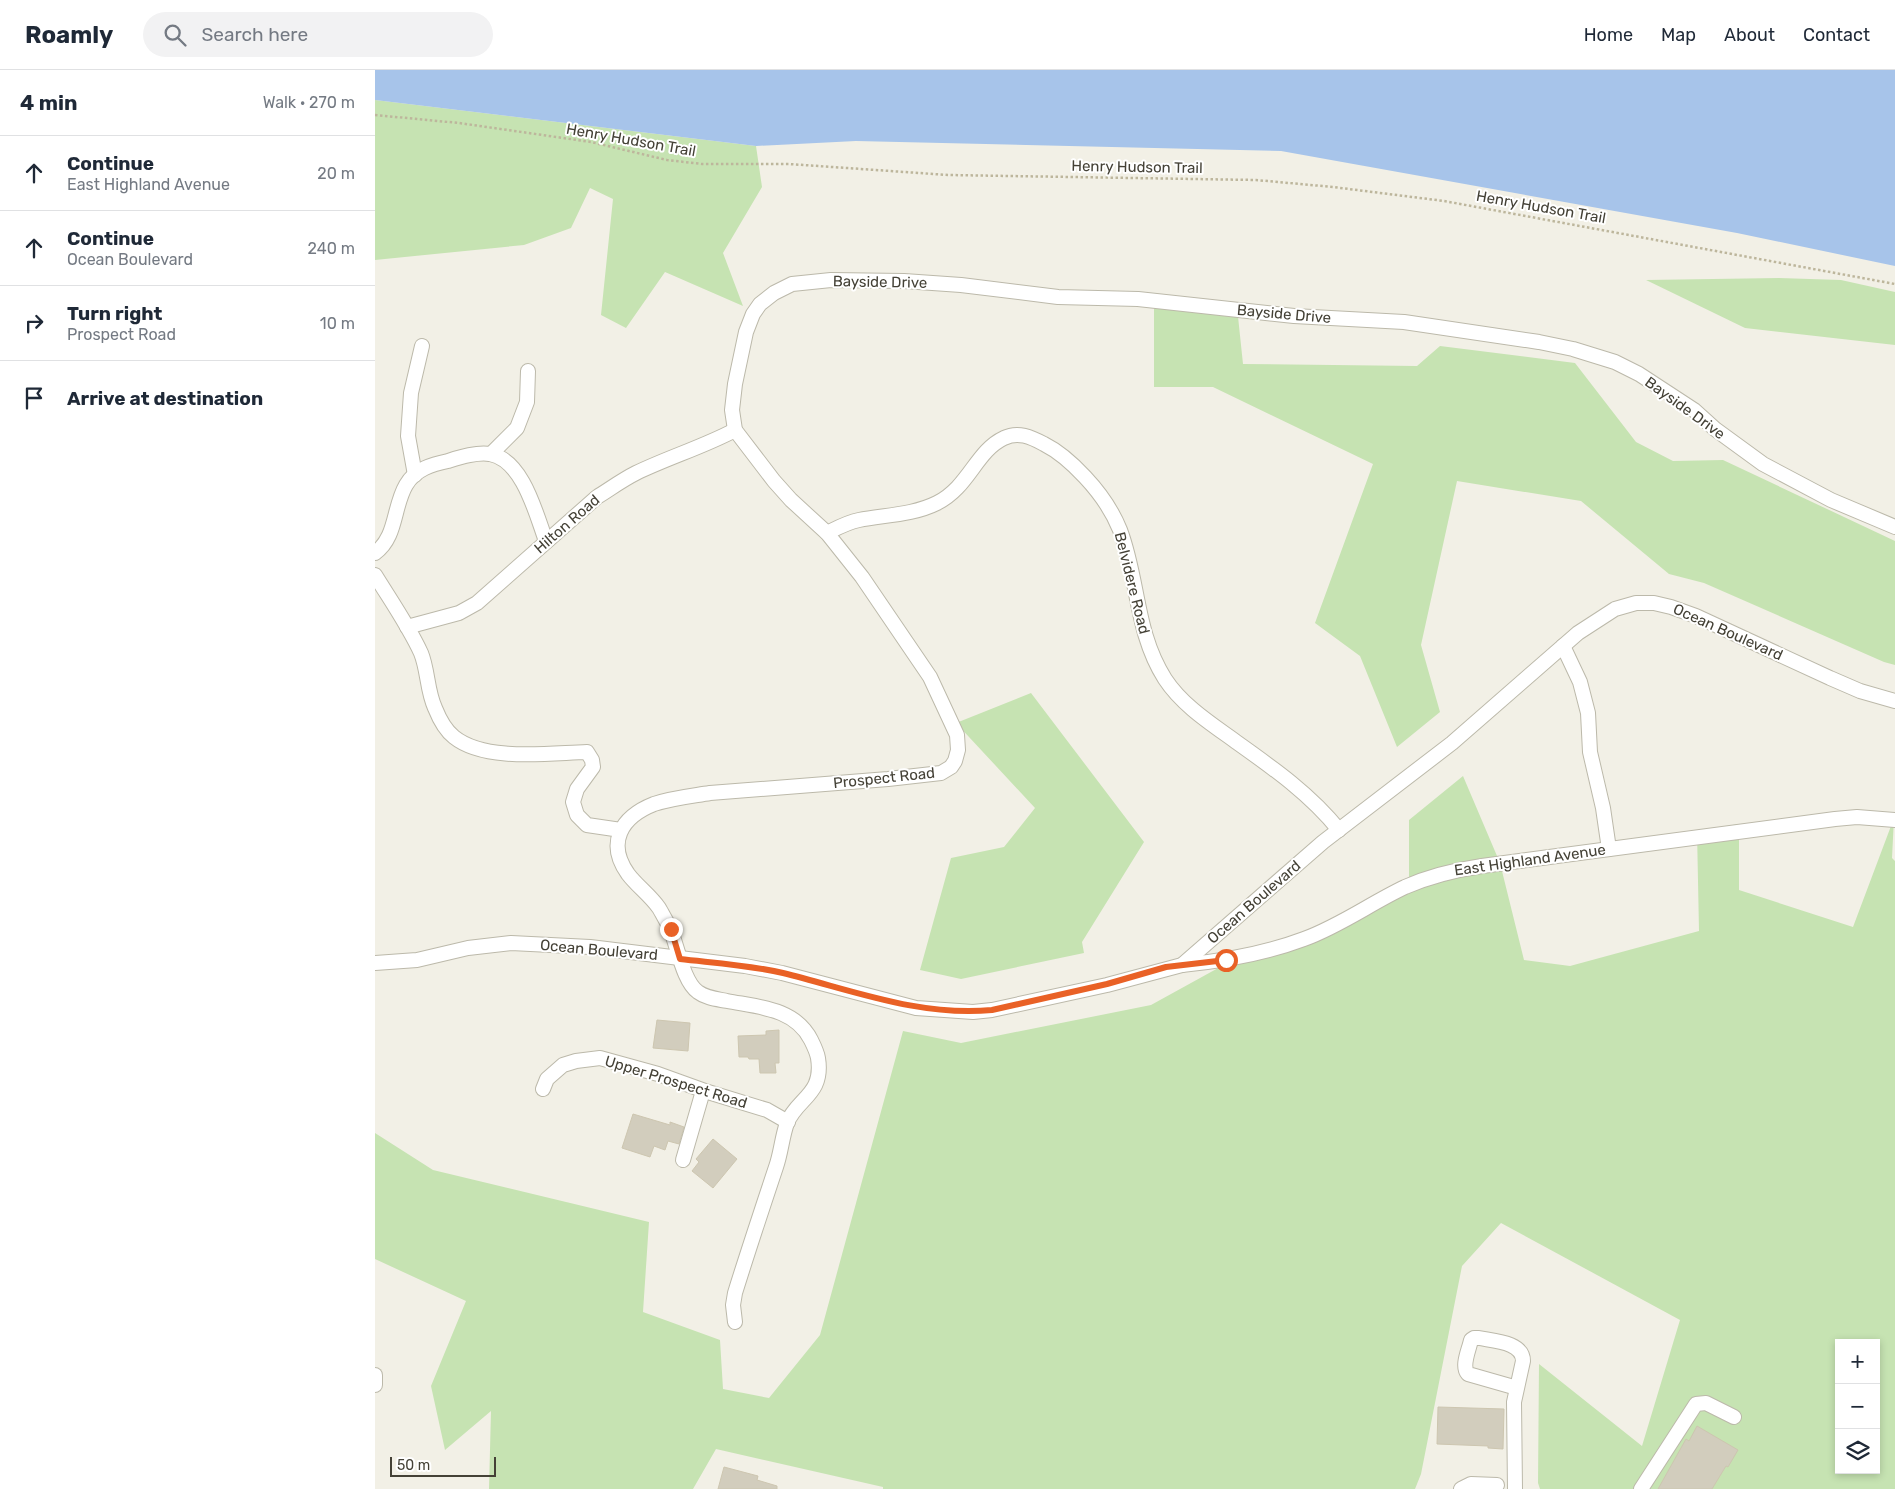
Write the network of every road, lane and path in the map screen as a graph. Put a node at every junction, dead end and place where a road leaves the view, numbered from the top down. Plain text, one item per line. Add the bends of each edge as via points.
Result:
1 (375, 116) edge
2 (1895, 284) edge
3 (423, 346) dead end
4 (528, 371) dead end
5 (735, 430) junction
6 (491, 454) junction
7 (415, 475) junction
8 (1895, 527) edge
9 (827, 533) junction
10 (546, 541) junction
11 (375, 553) edge
12 (375, 575) edge
13 (407, 627) junction
14 (1563, 646) junction
15 (1895, 701) edge
16 (1895, 820) edge
17 (621, 830) junction
18 (1339, 830) junction
19 (1609, 849) junction
20 (680, 959) junction
21 (375, 962) edge
22 (1182, 964) junction
23 (543, 1089) dead end
24 (703, 1090) junction
25 (787, 1122) junction
26 (683, 1160) dead end
27 (735, 1322) dead end
28 (375, 1375) edge
29 (375, 1385) edge
30 (1517, 1388) junction
31 (1734, 1417) dead end
32 (1497, 1487) edge
33 (1461, 1489) edge
34 (1513, 1489) edge
35 (1641, 1489) edge

1 - 2 path, Henry Hudson Trail via 591,142 667,160 702,164 789,164 948,175 1256,180 1333,187 1444,201
3 - 7 street via 411,393 408,436
4 - 6 street via 527,402 517,428
5 - 8 street, Bayside Drive via 732,410 735,384 753,314 774,292 792,284 831,280 904,281 1058,298 1138,299 1294,316 1404,322 1573,349 1615,362 1639,374 1682,402 1763,464 1831,500
5 - 9 street, Prospect Road via 774,481
5 - 10 street, Hilton Road via 618,483
6 - 7 street via 443,462 424,468
6 - 10 street via 512,466 527,490
7 - 11 street via 407,484 385,544
9 - 17 street, Prospect Road via 862,577 930,677 957,736 958,750 951,767 941,773 681,798 654,804 638,812
9 - 18 street, Belvidere Road via 858,520 921,510 935,504 955,491 986,452 1004,437 1031,437 1053,448 1096,489 1113,514 1127,554 1150,653 1166,681 1196,713 1282,775 1323,811
10 - 13 street, Hilton Road via 477,603 459,613
12 - 13 street
13 - 17 street via 422,655 435,708 455,738 488,751 516,754 587,752 593,767 577,789 573,802 577,815 587,824
14 - 15 street, Ocean Boulevard via 1578,632 1615,609 1636,603 1654,603 1696,616 1860,691
14 - 18 street, Ocean Boulevard via 1452,744
14 - 19 street via 1580,682 1588,713 1590,752
16 - 19 street, East Highland Avenue via 1835,819
17 - 20 street via 617,835 617,846 622,863 659,908 671,929
18 - 22 street, Ocean Boulevard
19 - 22 street, East Highland Avenue via 1447,872 1403,888 1347,920 1273,950 1226,960
20 - 21 street, Ocean Boulevard via 590,947 511,943 468,948 417,960
20 - 22 street, Ocean Boulevard via 782,973 916,1008 973,1012 1033,1002
20 - 25 street via 691,986 698,992 709,998 777,1010 789,1015 807,1032 817,1051 819,1070 810,1095
23 - 24 street, Upper Prospect Road via 547,1079 563,1065 600,1058
24 - 25 street, Upper Prospect Road via 767,1110
24 - 26 street
25 - 27 street via 777,1164 735,1293
28 - 29 street
30 - 30 street via 1523,1361 1521,1351 1479,1338 1471,1340 1465,1371
30 - 34 street
31 - 35 street via 1706,1402 1696,1404
32 - 33 street via 1471,1484
32 - 34 street

